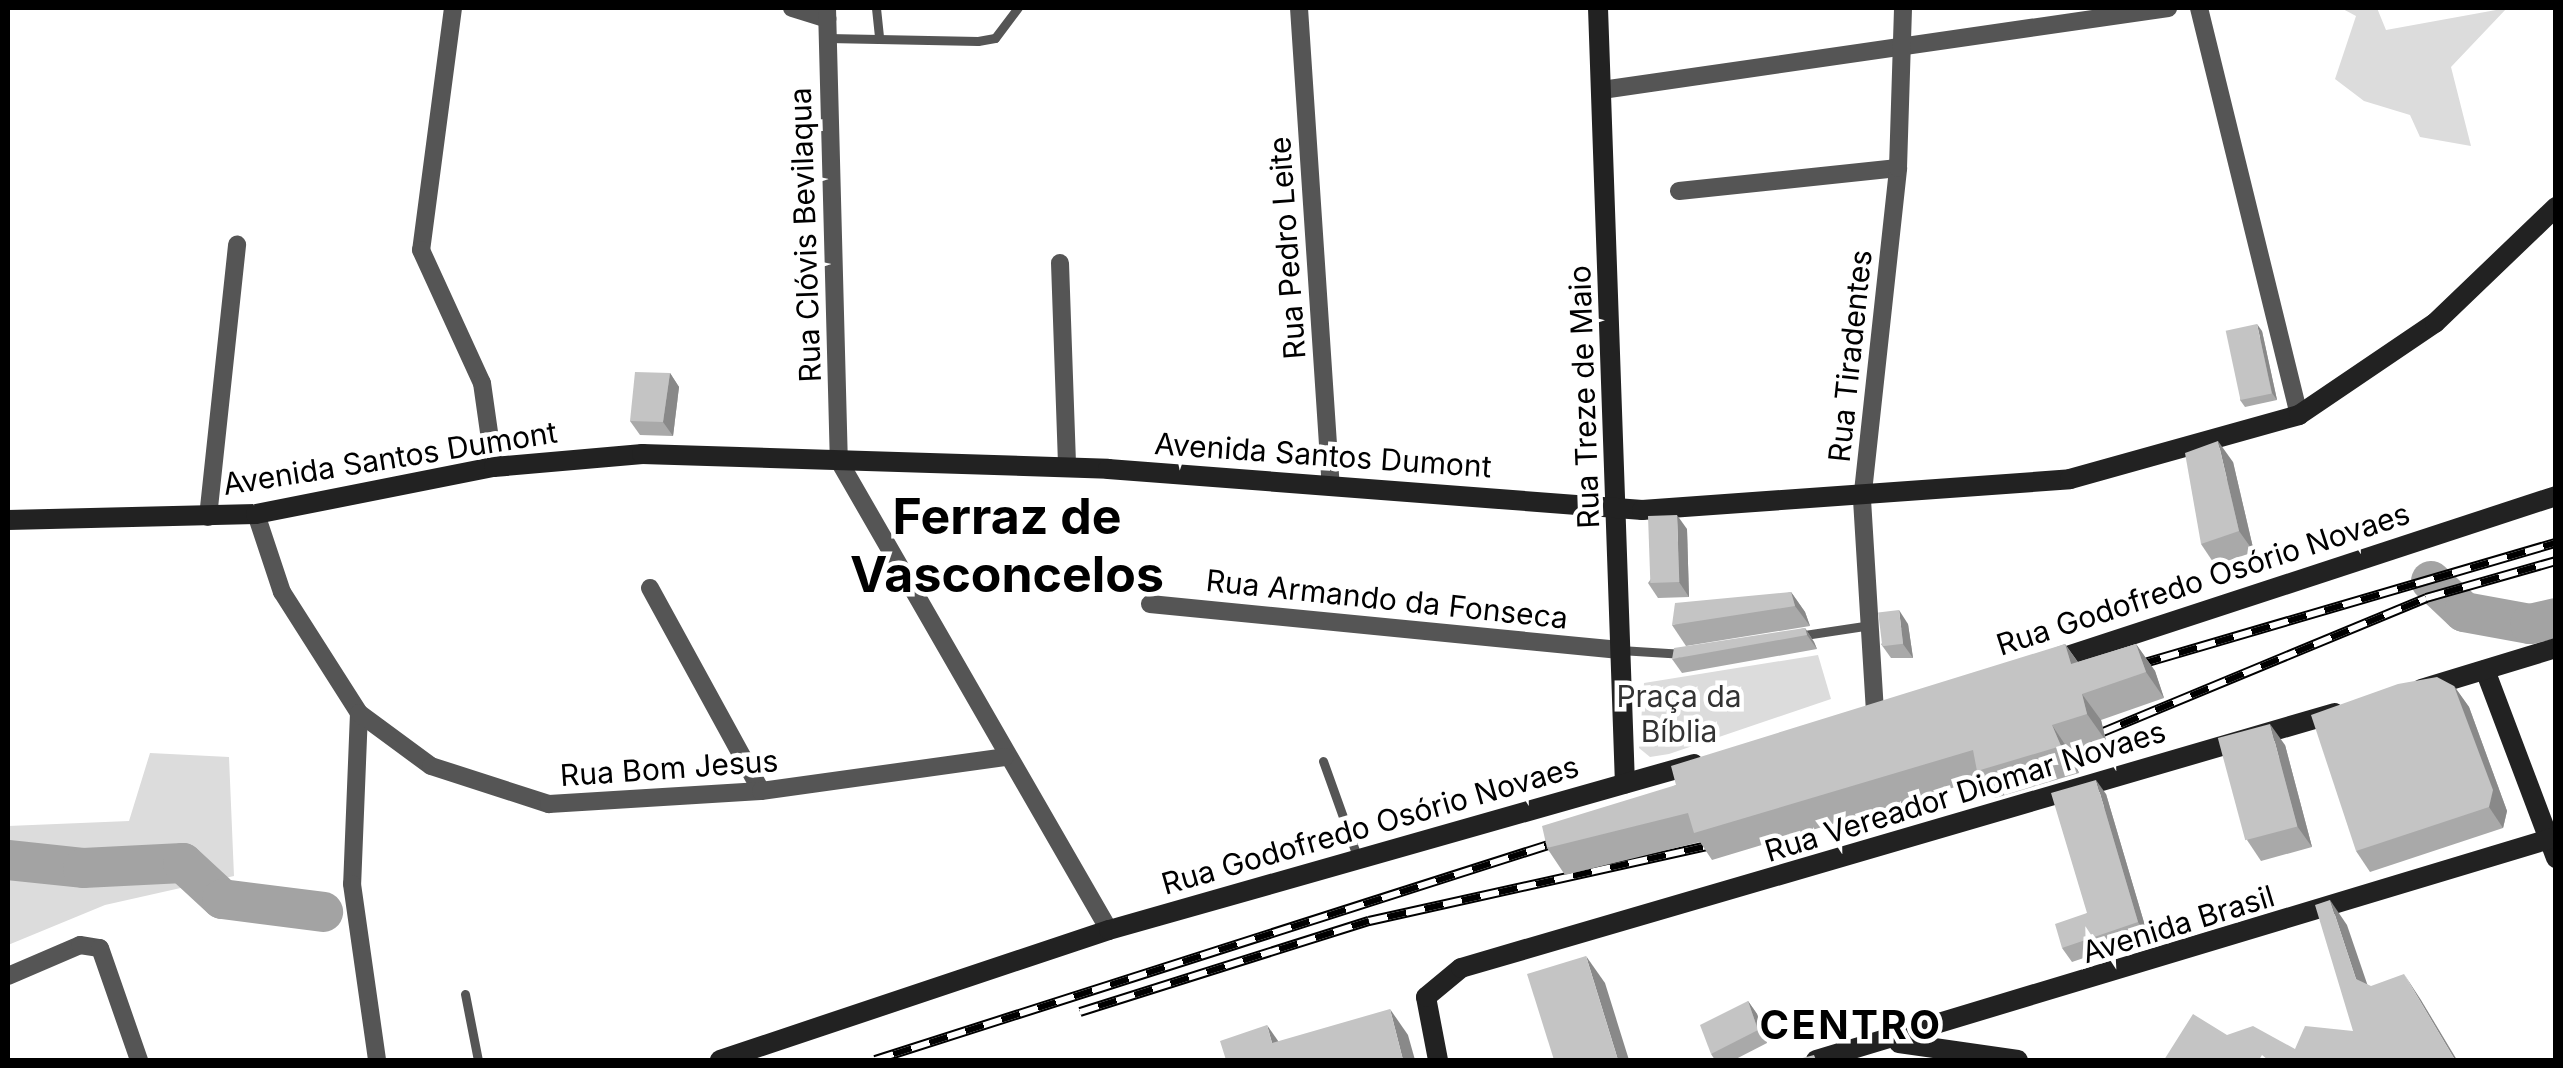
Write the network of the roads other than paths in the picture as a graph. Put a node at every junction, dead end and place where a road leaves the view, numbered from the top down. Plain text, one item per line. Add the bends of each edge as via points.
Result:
1 (453, 8) edge
2 (792, 8) edge
3 (1018, 8) edge
4 (1299, 8) edge
5 (1598, 8) edge
6 (1903, 8) edge
7 (2168, 8) edge
8 (2199, 8) edge
9 (880, 10) edge
10 (827, 21) edge
11 (879, 39) junction
12 (1908, 52) junction
13 (1602, 90) junction
14 (1898, 168) junction
15 (1679, 191) dead end
16 (2556, 208) edge
17 (237, 245) dead end
18 (1060, 263) dead end
19 (2300, 415) junction
20 (839, 460) junction
21 (494, 467) junction
22 (1067, 468) junction
23 (1330, 485) junction
24 (2556, 496) edge
25 (1862, 501) junction
26 (1619, 508) junction
27 (256, 514) junction
28 (208, 517) junction
29 (8, 520) edge
30 (650, 588) dead end
31 (1150, 604) dead end
32 (1864, 626) junction
33 (1781, 638) edge
34 (2556, 648) edge
35 (1620, 650) junction
36 (1705, 651) edge
37 (2024, 669) edge
38 (2486, 670) junction
39 (2392, 697) edge
40 (2355, 708) edge
41 (1874, 712) edge
42 (359, 713) junction
43 (1005, 756) junction
44 (1721, 756) edge
45 (1323, 761) dead end
46 (1625, 784) junction
47 (761, 792) junction
48 (2534, 806) junction
49 (2553, 845) edge
50 (2513, 850) junction
51 (1358, 859) junction
52 (1110, 930) junction
53 (8, 976) edge
54 (465, 994) dead end
55 (1887, 1041) junction
56 (1850, 1056) edge
57 (139, 1060) edge
58 (377, 1060) edge
59 (478, 1060) edge
60 (720, 1060) edge
61 (1438, 1060) edge
62 (1816, 1060) edge
63 (2018, 1060) edge

1 - 21 street via 421,250 482,383
2 - 10 street
3 - 11 lane via 994,38
4 - 23 street, Rua Pedro Leite
5 - 13 main road, Rua Treze de Maio
6 - 12 street, Rua Tiradentes
7 - 12 street
8 - 19 street
9 - 11 lane
10 - 11 lane
10 - 20 street, Rua Clóvis Bevilaqua
12 - 13 street
12 - 14 street, Rua Tiradentes
13 - 26 main road, Rua Treze de Maio
14 - 15 street
14 - 25 street, Rua Tiradentes
16 - 19 main road, Avenida Santos Dumont via 2436,323
17 - 28 street
18 - 22 street
19 - 25 main road, Avenida Santos Dumont via 2070,479
20 - 21 main road, Avenida Santos Dumont via 642,454
20 - 22 main road, Avenida Santos Dumont
20 - 43 street
21 - 27 main road, Avenida Santos Dumont
22 - 23 main road, Avenida Santos Dumont
23 - 26 main road, Avenida Santos Dumont
24 - 37 main road, Rua Godofredo Osório Novaes
25 - 26 main road, Avenida Santos Dumont
25 - 32 street, Rua Tiradentes
26 - 35 main road, Rua Treze de Maio
27 - 28 main road, Avenida Santos Dumont
27 - 42 street via 282,592
28 - 29 main road, Avenida Santos Dumont
30 - 47 street
31 - 35 street, Rua Armando da Fonseca
32 - 33 lane
32 - 41 street, Rua Tiradentes
34 - 38 main road
35 - 36 lane
35 - 46 main road, Rua Treze de Maio
38 - 39 main road
38 - 48 main road
40 - 61 main road, Rua Vereador Diomar Novaes via 1461,968 1426,997
42 - 47 street, Rua Bom Jesus via 430,766 549,804
42 - 58 street via 352,884
43 - 47 street, Rua Bom Jesus
43 - 52 street
44 - 46 main road, Rua Godofredo Osório Novaes
45 - 51 lane
46 - 51 main road, Rua Godofredo Osório Novaes
48 - 49 main road
48 - 50 main road
49 - 50 main road, Avenida Brasil
50 - 55 main road, Avenida Brasil
51 - 52 main road, Rua Godofredo Osório Novaes
52 - 60 main road, Rua Godofredo Osório Novaes
53 - 57 street via 80,945 100,948
54 - 59 lane
55 - 56 main road, Avenida Brasil
55 - 63 main road
56 - 62 main road, Avenida Brasil

